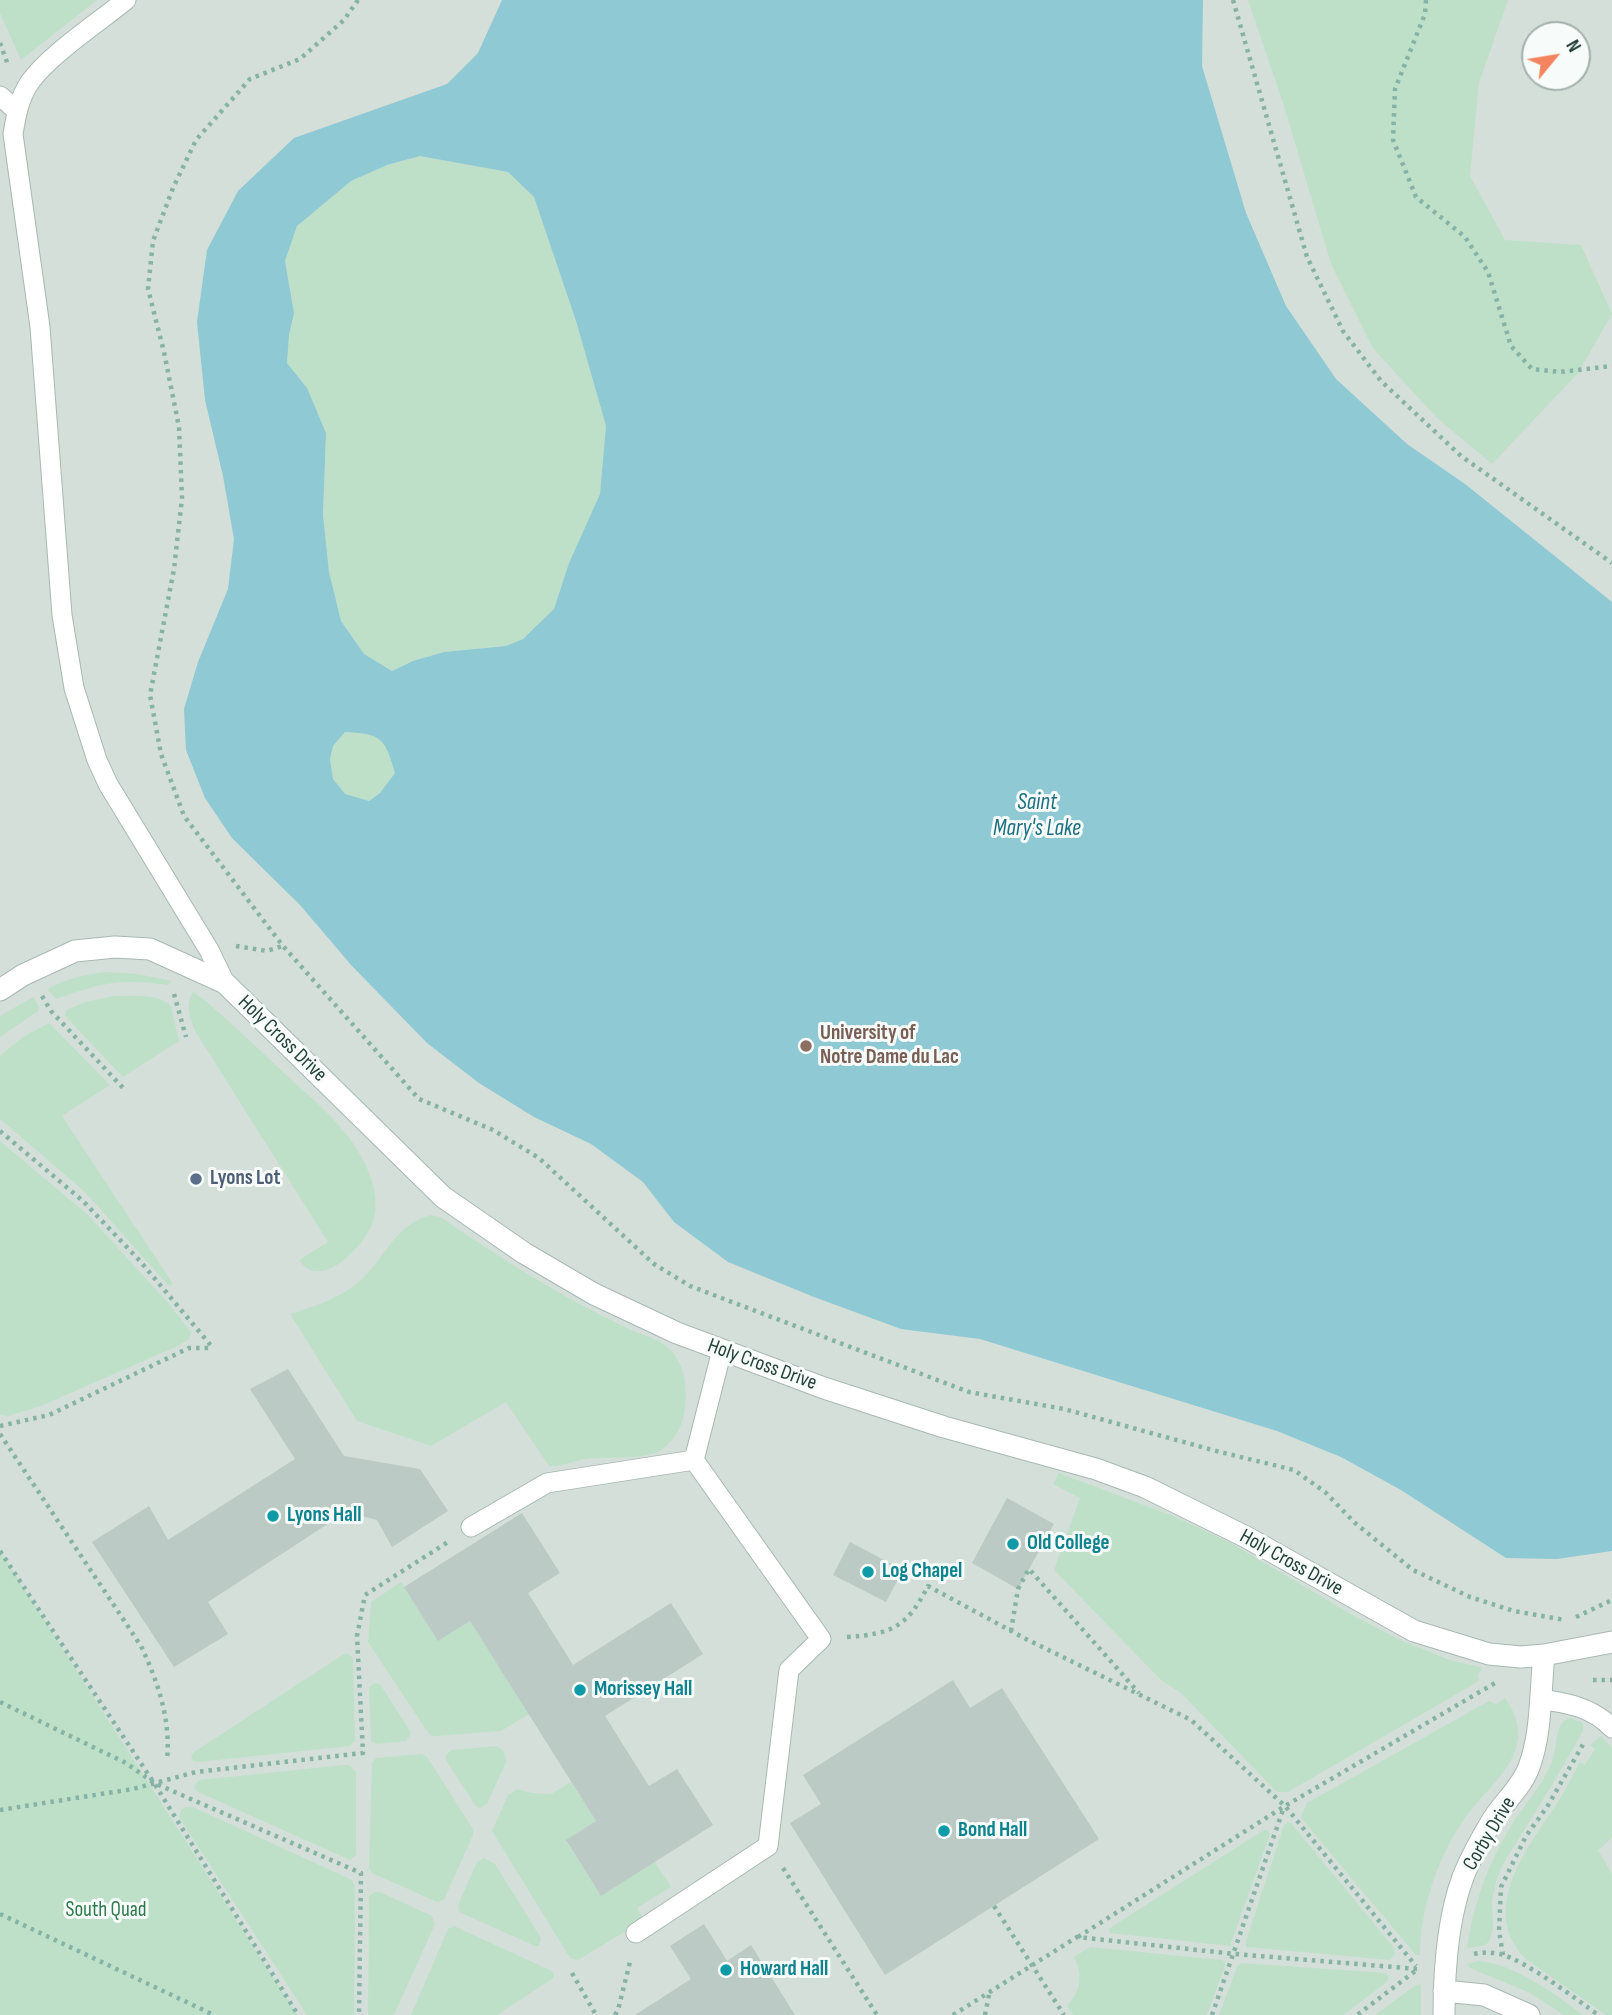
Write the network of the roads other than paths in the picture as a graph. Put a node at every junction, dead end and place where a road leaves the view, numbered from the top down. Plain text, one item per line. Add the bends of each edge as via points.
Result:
1 (126, 0) edge
2 (0, 96) edge
3 (16, 110) junction
4 (225, 983) junction
5 (0, 990) edge
6 (722, 1350) junction
7 (694, 1460) junction
8 (471, 1527) road end
9 (1612, 1642) edge
10 (1544, 1655) junction
11 (1540, 1699) junction
12 (1612, 1728) edge
13 (636, 1933) road end
14 (1444, 1991) junction
15 (1444, 2015) edge
16 (1529, 2015) edge

1 - 3 lane via 46,64 29,83
2 - 3 lane
3 - 4 lane via 13,134 40,327 62,615 74,688 108,784
4 - 5 street, Holy Cross Drive via 150,949 115,947 75,951
4 - 6 street, Holy Cross Drive via 443,1197 594,1294
6 - 7 lane
6 - 10 street, Holy Cross Drive via 824,1388 1145,1487 1246,1536 1414,1630 1489,1654
7 - 8 lane via 547,1483
7 - 13 lane via 821,1639 789,1670 768,1846
9 - 10 street, Holy Cross Drive
10 - 11 street, Corby Drive
11 - 12 lane via 1574,1704
11 - 14 street, Corby Drive via 1530,1767 1492,1820 1463,1878
14 - 15 street, Corby Drive
14 - 16 street via 1484,1995

